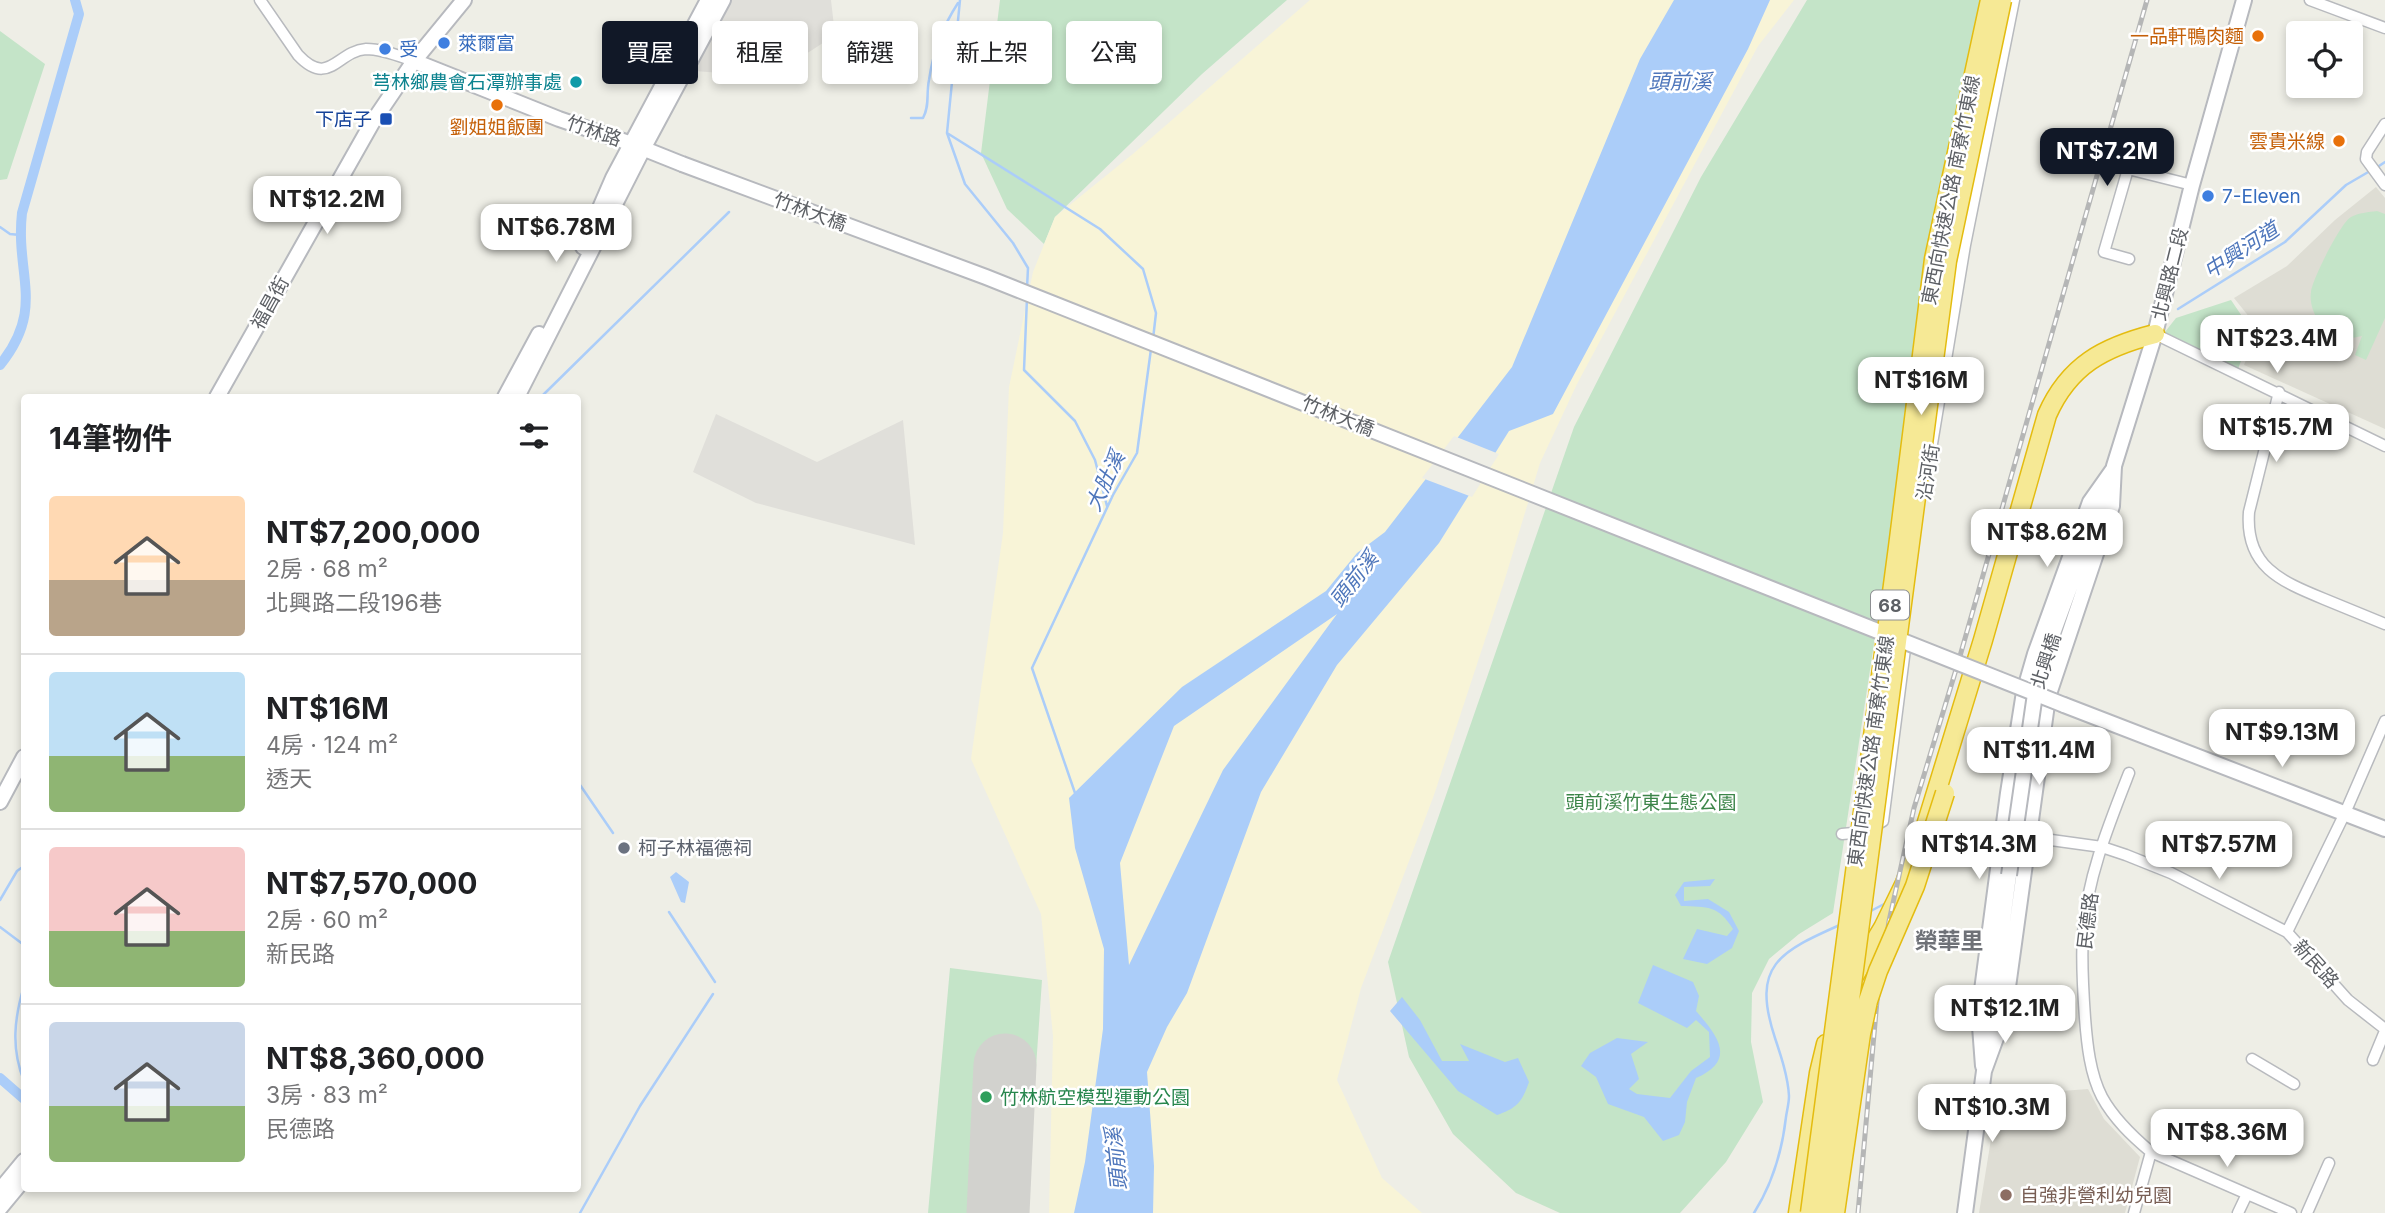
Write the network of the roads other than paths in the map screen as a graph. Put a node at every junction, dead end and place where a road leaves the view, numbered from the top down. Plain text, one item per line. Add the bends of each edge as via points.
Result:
1 (260, 0) edge
2 (464, 0) edge
3 (708, 0) edge
4 (723, 0) edge
5 (1990, 0) edge
6 (2002, 0) edge
7 (2014, 0) edge
8 (2244, 0) edge
9 (2310, 0) edge
10 (2385, 28) edge
11 (414, 61) junction
12 (2385, 124) edge
13 (637, 146) junction
14 (682, 164) joint
15 (2383, 183) edge
16 (2192, 185) junction
17 (2129, 259) dead end
18 (2155, 334) junction
19 (2279, 393) junction
20 (219, 394) edge
21 (507, 394) edge
22 (518, 394) edge
23 (2385, 446) edge
24 (2115, 466) junction
25 (2385, 624) edge
26 (1986, 641) junction
27 (2036, 695) junction
28 (2385, 721) edge
29 (21, 763) edge
30 (2129, 773) dead end
31 (0, 802) edge
32 (2345, 813) junction
33 (2385, 828) edge
34 (2003, 833) junction
35 (1842, 834) dead end
36 (2027, 836) junction
37 (2102, 847) junction
38 (2287, 932) junction
39 (2385, 1030) edge
40 (2252, 1059) dead end
41 (2374, 1060) dead end
42 (1984, 1071) junction
43 (2294, 1084) dead end
44 (2151, 1152) junction
45 (2329, 1163) dead end
46 (21, 1166) edge
47 (21, 1182) edge
48 (2247, 1194) junction
49 (2, 1196) edge
50 (1798, 1213) edge
51 (1810, 1213) edge
52 (1822, 1213) edge
53 (1835, 1213) edge
54 (1965, 1213) edge
55 (2134, 1213) edge
56 (2238, 1213) edge
57 (2291, 1213) edge
58 (2307, 1213) edge

1 - 11 street, 竹林路 via 298,55 316,68 323,70 363,49
2 - 11 main road, 福昌街
3 - 13 main road
4 - 13 main road
5 - 51 highway, 東西向快速公路 南寮竹東線 / 68, bridge via 1934,259
6 - 52 highway, 東西向快速公路 南寮竹東線 / 68, bridge via 1947,261
7 - 35 street, 沿河街 via 1965,245 1922,506 1883,821 1864,832
8 - 16 main road, 北興路二段
9 - 10 street
11 - 13 main road, 竹林路
11 - 20 main road, 福昌街 via 344,170
12 - 15 street via 2366,159
13 - 14 main road, 竹林路
13 - 21 main road via 613,178 572,272
13 - 22 main road
14 - 27 main road, 竹林大橋, bridge via 986,277
16 - 17 street via 2128,169 2104,252
16 - 18 main road, 北興路二段
18 - 19 street
18 - 24 main road, 北興路二段
18 - 26 highway via 2120,343 2095,358 2077,371 2054,399
19 - 23 street
19 - 25 street via 2249,512 2252,546 2274,575
24 - 27 main road, 北興橋 via 2045,656
24 - 27 main road, 北興路二段 via 2112,506
24 - 27 main road, 北興路二段 via 2090,502 2035,654
26 - 50 highway, bridge via 1905,883 1843,997 1830,1031 1819,1073
26 - 53 highway, bridge via 1931,841 1868,1001
27 - 32 main road, 竹林大橋, bridge
27 - 34 main road
27 - 36 main road
27 - 42 main road, 北興橋, bridge
28 - 32 street
29 - 31 main road
30 - 37 street, 民德路
32 - 33 main road, 竹林大橋
32 - 38 street
34 - 36 street, 新民路
34 - 42 main road via 1979,1013
36 - 37 street, 新民路
36 - 42 main road via 2004,1016
37 - 38 street, 新民路 via 2171,873
37 - 44 street, 民德路 via 2084,930 2082,980 2092,1066 2101,1095 2114,1115
38 - 39 street, 新民路 via 2348,1000
39 - 41 street
40 - 43 street
42 - 54 main road
44 - 48 street, 民德路
44 - 55 street
45 - 58 street
46 - 49 main road
47 - 49 main road
48 - 56 street
48 - 57 street, 民德路

